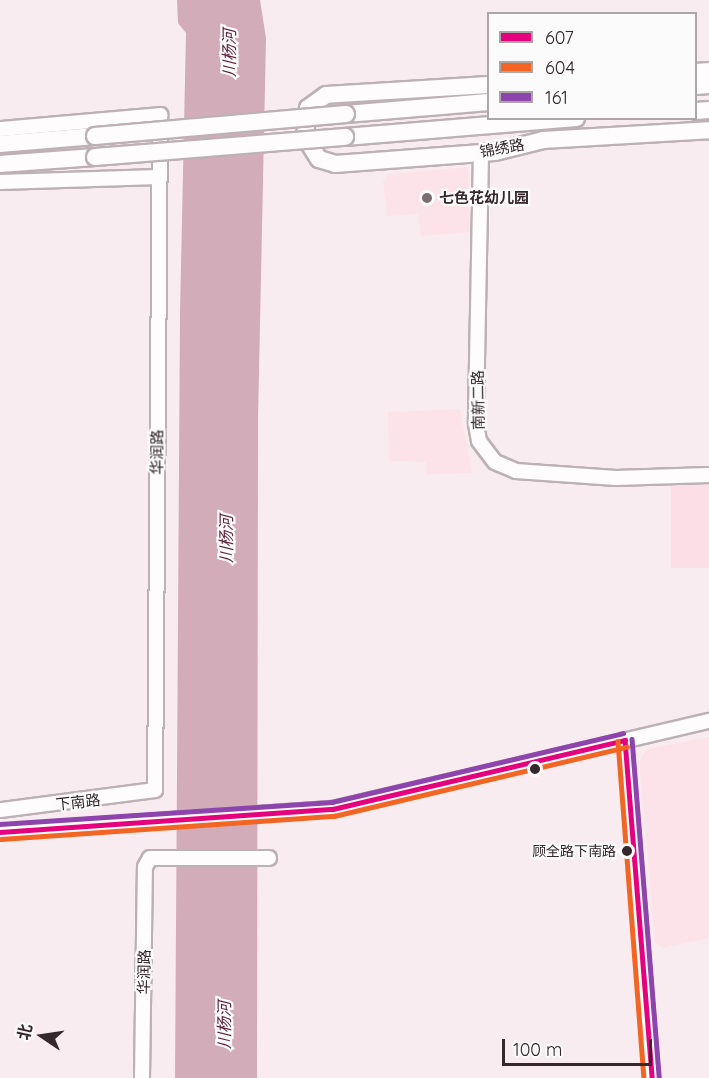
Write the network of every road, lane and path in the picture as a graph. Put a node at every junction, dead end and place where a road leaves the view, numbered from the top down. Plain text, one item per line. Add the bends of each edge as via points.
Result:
1 (487, 85) edge
2 (487, 102) edge
3 (552, 120) edge
4 (0, 129) edge
5 (709, 130) edge
6 (0, 144) edge
7 (481, 153) junction
8 (0, 164) edge
9 (159, 177) junction
10 (0, 182) edge
11 (709, 475) edge
12 (709, 721) edge
13 (625, 740) junction
14 (155, 790) joint
15 (0, 810) edge
16 (0, 832) edge
17 (269, 858) dead end
18 (142, 1078) edge
19 (652, 1078) edge

1 - 7 main road, 锦绣路 via 326,95 308,108 305,122 309,147 320,159 335,164
2 - 6 main road, bridge
3 - 8 main road, 锦绣路, bridge
4 - 9 street, 华润路 via 160,115
5 - 7 main road, 锦绣路 via 543,140
7 - 11 street, 南新二路 via 476,424 479,441 495,462 516,471 616,478
9 - 10 street
9 - 14 street, 华润路
12 - 13 street, 下南路
13 - 16 street, 下南路 via 375,801 311,812
13 - 19 street
14 - 15 street, 下南路
17 - 18 street, 华润路 via 150,858 145,867

